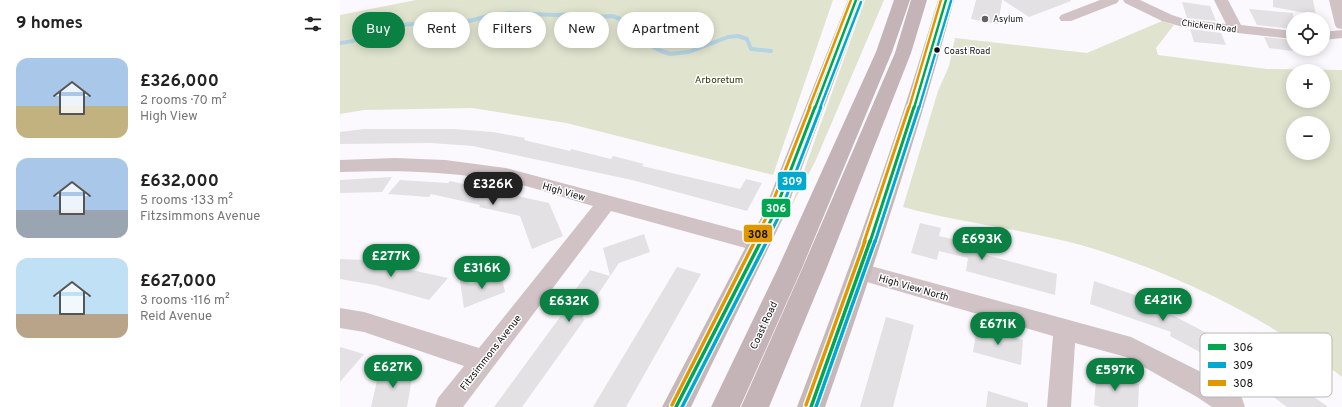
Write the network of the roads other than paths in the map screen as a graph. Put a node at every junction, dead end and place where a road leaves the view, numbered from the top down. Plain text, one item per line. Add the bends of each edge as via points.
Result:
1 (856, 0) edge
2 (902, 0) edge
3 (919, 0) edge
4 (946, 0) edge
5 (1112, 0) edge
6 (1130, 0) edge
7 (1221, 0) edge
8 (1336, 0) edge
9 (1066, 18) dead end
10 (1341, 19) edge
11 (1236, 29) junction
12 (1286, 34) edge
13 (1342, 34) edge
14 (1330, 35) edge
15 (340, 166) edge
16 (606, 203) junction
17 (760, 244) junction
18 (860, 272) junction
19 (340, 318) edge
20 (1065, 329) junction
21 (484, 360) junction
22 (1200, 385) edge
23 (1218, 397) edge
24 (448, 407) edge
25 (676, 407) edge
26 (726, 407) edge
27 (755, 407) edge
28 (811, 407) edge
29 (1059, 407) edge
30 (1232, 407) edge

1 - 17 street
2 - 26 highway, Coast Road via 881,59
3 - 27 highway via 903,53
4 - 18 street via 928,66
5 - 9 street
6 - 11 street, Chicken Road via 1175,21
7 - 11 street
8 - 10 street
11 - 12 street, Chicken Road
13 - 14 street
15 - 16 street, High View via 395,164 478,170 506,175
16 - 17 street, High View
16 - 21 street, Fitzsimmons Avenue
17 - 25 street
18 - 20 street, High View North
18 - 28 street
19 - 21 street via 364,322
20 - 22 street, High View North via 1131,348
20 - 29 street
21 - 24 street, Fitzsimmons Avenue
23 - 30 street, High View North

